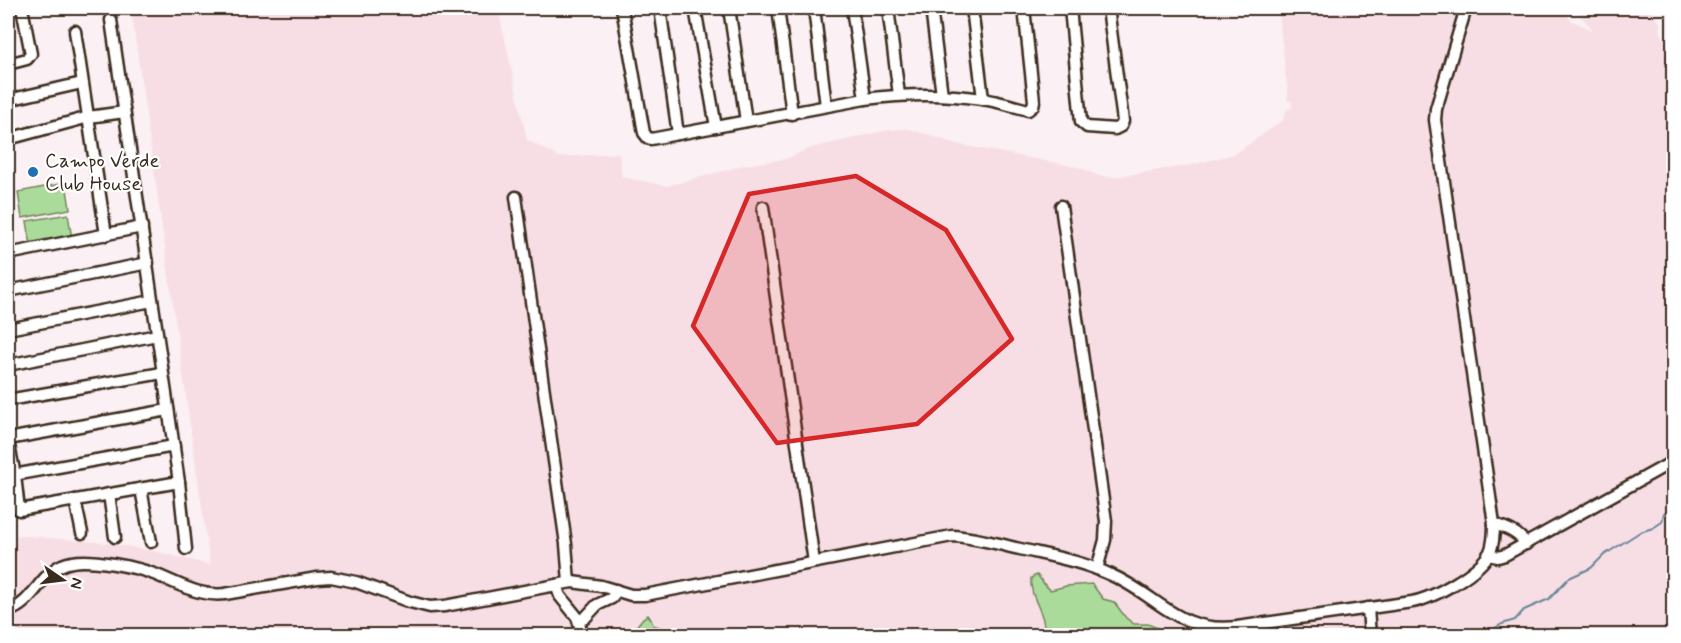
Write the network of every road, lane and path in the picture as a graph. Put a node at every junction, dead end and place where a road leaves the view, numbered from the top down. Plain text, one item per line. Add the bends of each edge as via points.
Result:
1 (22, 8) edge
2 (622, 8) edge
3 (660, 8) edge
4 (694, 8) edge
5 (729, 8) edge
6 (778, 8) edge
7 (814, 8) edge
8 (852, 8) edge
9 (888, 8) edge
10 (931, 8) edge
11 (972, 8) edge
12 (1024, 8) edge
13 (1070, 8) edge
14 (1108, 8) edge
15 (1466, 8) edge
16 (111, 20) dead end
17 (75, 31) dead end
18 (8, 64) edge
19 (82, 82) junction
20 (899, 94) junction
21 (942, 95) junction
22 (865, 99) junction
23 (983, 99) junction
24 (8, 100) edge
25 (826, 106) junction
26 (124, 112) junction
27 (792, 114) junction
28 (89, 117) junction
29 (746, 121) junction
30 (716, 127) junction
31 (678, 134) junction
32 (8, 139) edge
33 (516, 197) dead end
34 (1060, 206) dead end
35 (763, 207) dead end
36 (142, 227) junction
37 (106, 235) junction
38 (8, 254) edge
39 (147, 263) junction
40 (8, 291) edge
41 (152, 301) junction
42 (8, 328) edge
43 (157, 335) junction
44 (8, 365) edge
45 (162, 373) junction
46 (8, 400) edge
47 (168, 410) junction
48 (8, 440) edge
49 (174, 446) junction
50 (1674, 461) edge
51 (11, 476) edge
52 (179, 482) junction
53 (141, 489) junction
54 (109, 494) junction
55 (75, 500) junction
56 (13, 510) edge
57 (1494, 524) junction
58 (82, 533) dead end
59 (115, 537) dead end
60 (151, 542) dead end
61 (1526, 544) junction
62 (186, 549) dead end
63 (1488, 555) junction
64 (814, 562) junction
65 (1097, 569) junction
66 (569, 582) junction
67 (556, 585) junction
68 (616, 590) junction
69 (1368, 608) junction
70 (8, 611) edge
71 (579, 621) junction
72 (1370, 633) edge
73 (583, 636) edge

1 - 18 street via 31,54
2 - 31 street via 644,134 651,139
3 - 31 street
4 - 30 street
5 - 29 street
6 - 27 street
7 - 25 street
8 - 22 street
9 - 20 street
10 - 21 street
11 - 23 street
12 - 23 street via 1033,106 1028,110
13 - 14 street via 1081,122 1087,127 1115,129 1123,121
15 - 57 street via 1435,120
16 - 26 street
17 - 19 street
19 - 24 street
19 - 28 street
20 - 21 street
20 - 22 street
21 - 23 street
22 - 25 street
25 - 27 street
26 - 28 street
26 - 36 street
27 - 29 street
28 - 32 street
28 - 37 street
29 - 30 street
30 - 31 street
33 - 66 street
34 - 65 street via 1106,521
35 - 64 street
36 - 37 street
36 - 39 street
37 - 38 street
39 - 40 street
39 - 41 street
41 - 42 street
41 - 43 street
43 - 44 street
43 - 45 street
45 - 46 street
45 - 47 street
47 - 48 street
47 - 49 street
48 - 51 street
49 - 51 street
49 - 52 street
50 - 61 street
51 - 56 street
52 - 53 street
52 - 62 street
53 - 54 street
53 - 60 street
54 - 55 street
54 - 59 street
55 - 56 street
55 - 58 street
57 - 61 street via 1512,531
57 - 63 street
61 - 63 street via 1501,557
63 - 69 street via 1474,570 1431,597
64 - 65 street via 955,536
64 - 68 street via 645,595
65 - 69 street via 1113,575 1177,617 1207,627 1221,629
66 - 67 street
66 - 68 street
67 - 70 street via 435,607 331,578 211,595 143,571 77,561 53,569 23,603
67 - 71 street
68 - 71 street via 612,598
69 - 72 street
71 - 73 street

